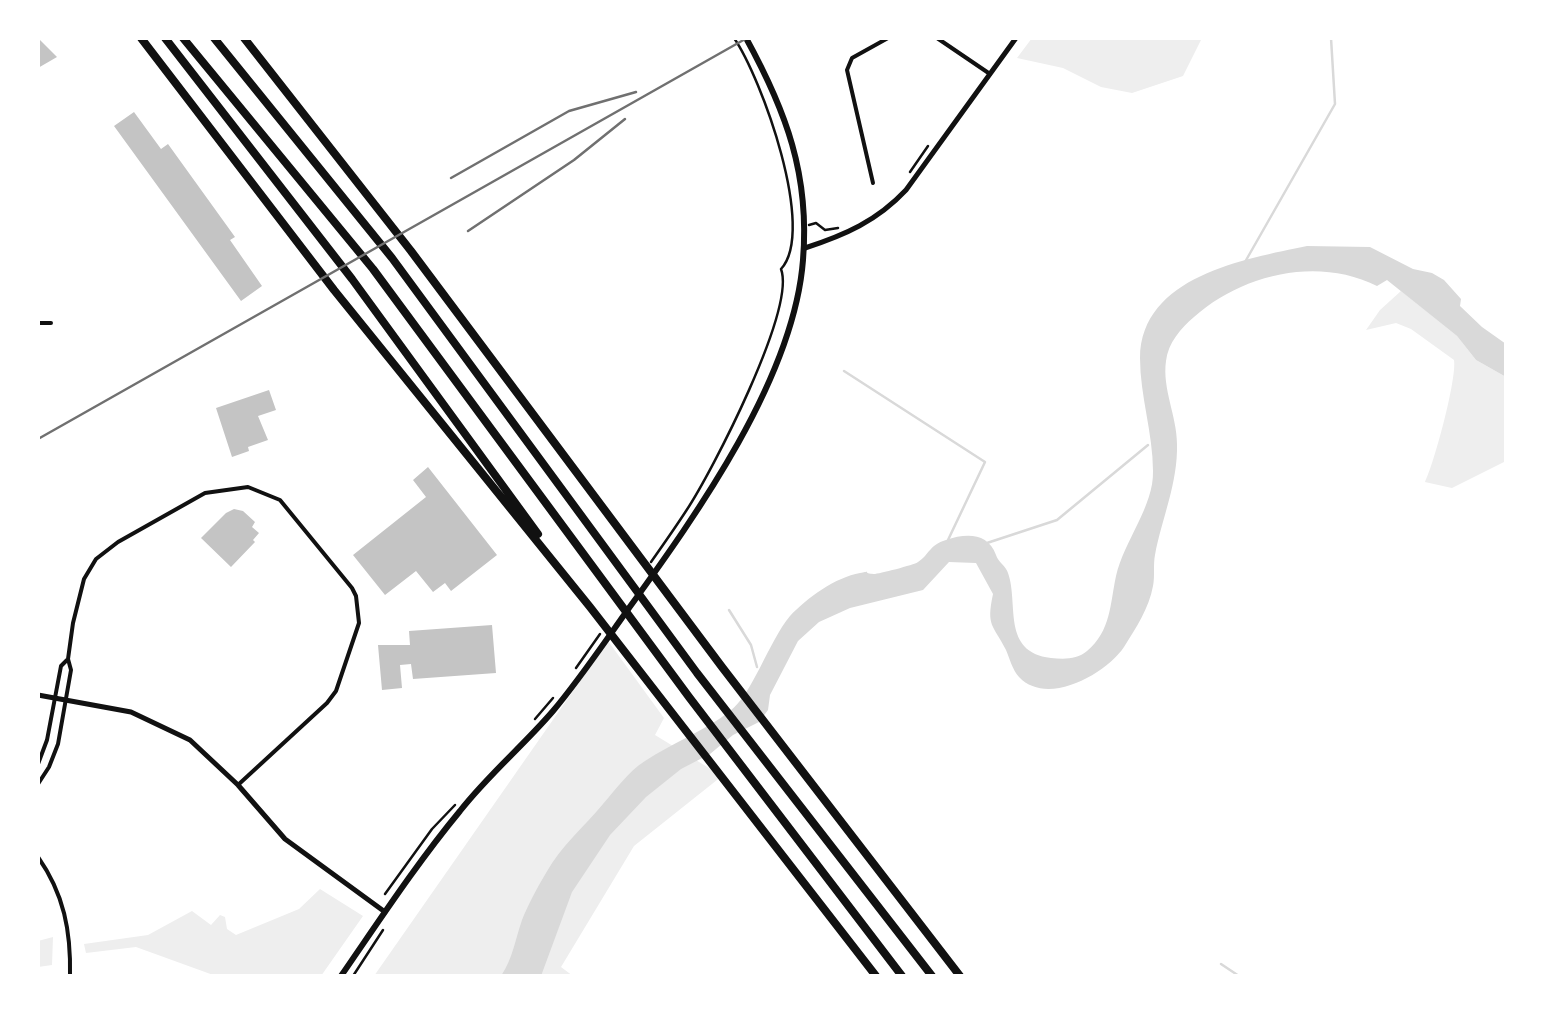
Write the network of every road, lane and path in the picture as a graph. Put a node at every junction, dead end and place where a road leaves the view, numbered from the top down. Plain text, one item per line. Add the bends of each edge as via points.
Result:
1 (140, 38) edge
2 (165, 38) edge
3 (183, 38) edge
4 (214, 38) edge
5 (244, 38) edge
6 (734, 38) edge
7 (746, 38) edge
8 (888, 38) edge
9 (937, 38) edge
10 (1016, 38) edge
11 (990, 74) junction
12 (934, 140) dead end
13 (904, 182) dead end
14 (872, 183) dead end
15 (816, 223) dead end
16 (845, 226) dead end
17 (804, 248) junction
18 (38, 322) edge
19 (51, 323) dead end
20 (662, 546) dead end
21 (590, 607) junction
22 (68, 660) junction
23 (38, 695) edge
24 (54, 698) junction
25 (66, 700) junction
26 (38, 764) edge
27 (38, 784) edge
28 (238, 785) junction
29 (38, 857) edge
30 (410, 858) dead end
31 (385, 894) dead end
32 (386, 912) junction
33 (384, 930) dead end
34 (70, 976) edge
35 (341, 976) edge
36 (353, 976) edge
37 (876, 976) edge
38 (902, 976) edge
39 (932, 976) edge
40 (960, 976) edge

1 - 21 highway
2 - 21 highway via 352,278
3 - 38 highway via 351,240
4 - 39 highway via 370,229 706,684
5 - 40 highway
6 - 20 path via 779,143 792,227 781,269 784,288 751,385
7 - 17 main road via 792,136 804,200
8 - 14 street via 852,58 847,70
9 - 11 street
10 - 11 street
11 - 17 street via 889,208 852,232
12 - 13 path
15 - 16 path via 825,230
17 - 32 main road via 796,307 780,355 714,481 552,712 463,806
18 - 19 street
21 - 37 highway
22 - 24 street
22 - 25 street
22 - 28 street via 84,579 118,542 221,489 248,486 280,500 352,588 359,622 327,704
23 - 24 street
24 - 25 street
24 - 26 street
25 - 27 street via 58,744
25 - 28 street via 165,726
28 - 32 street via 286,839
29 - 34 street via 62,902
30 - 31 path
32 - 35 main road
33 - 36 path

